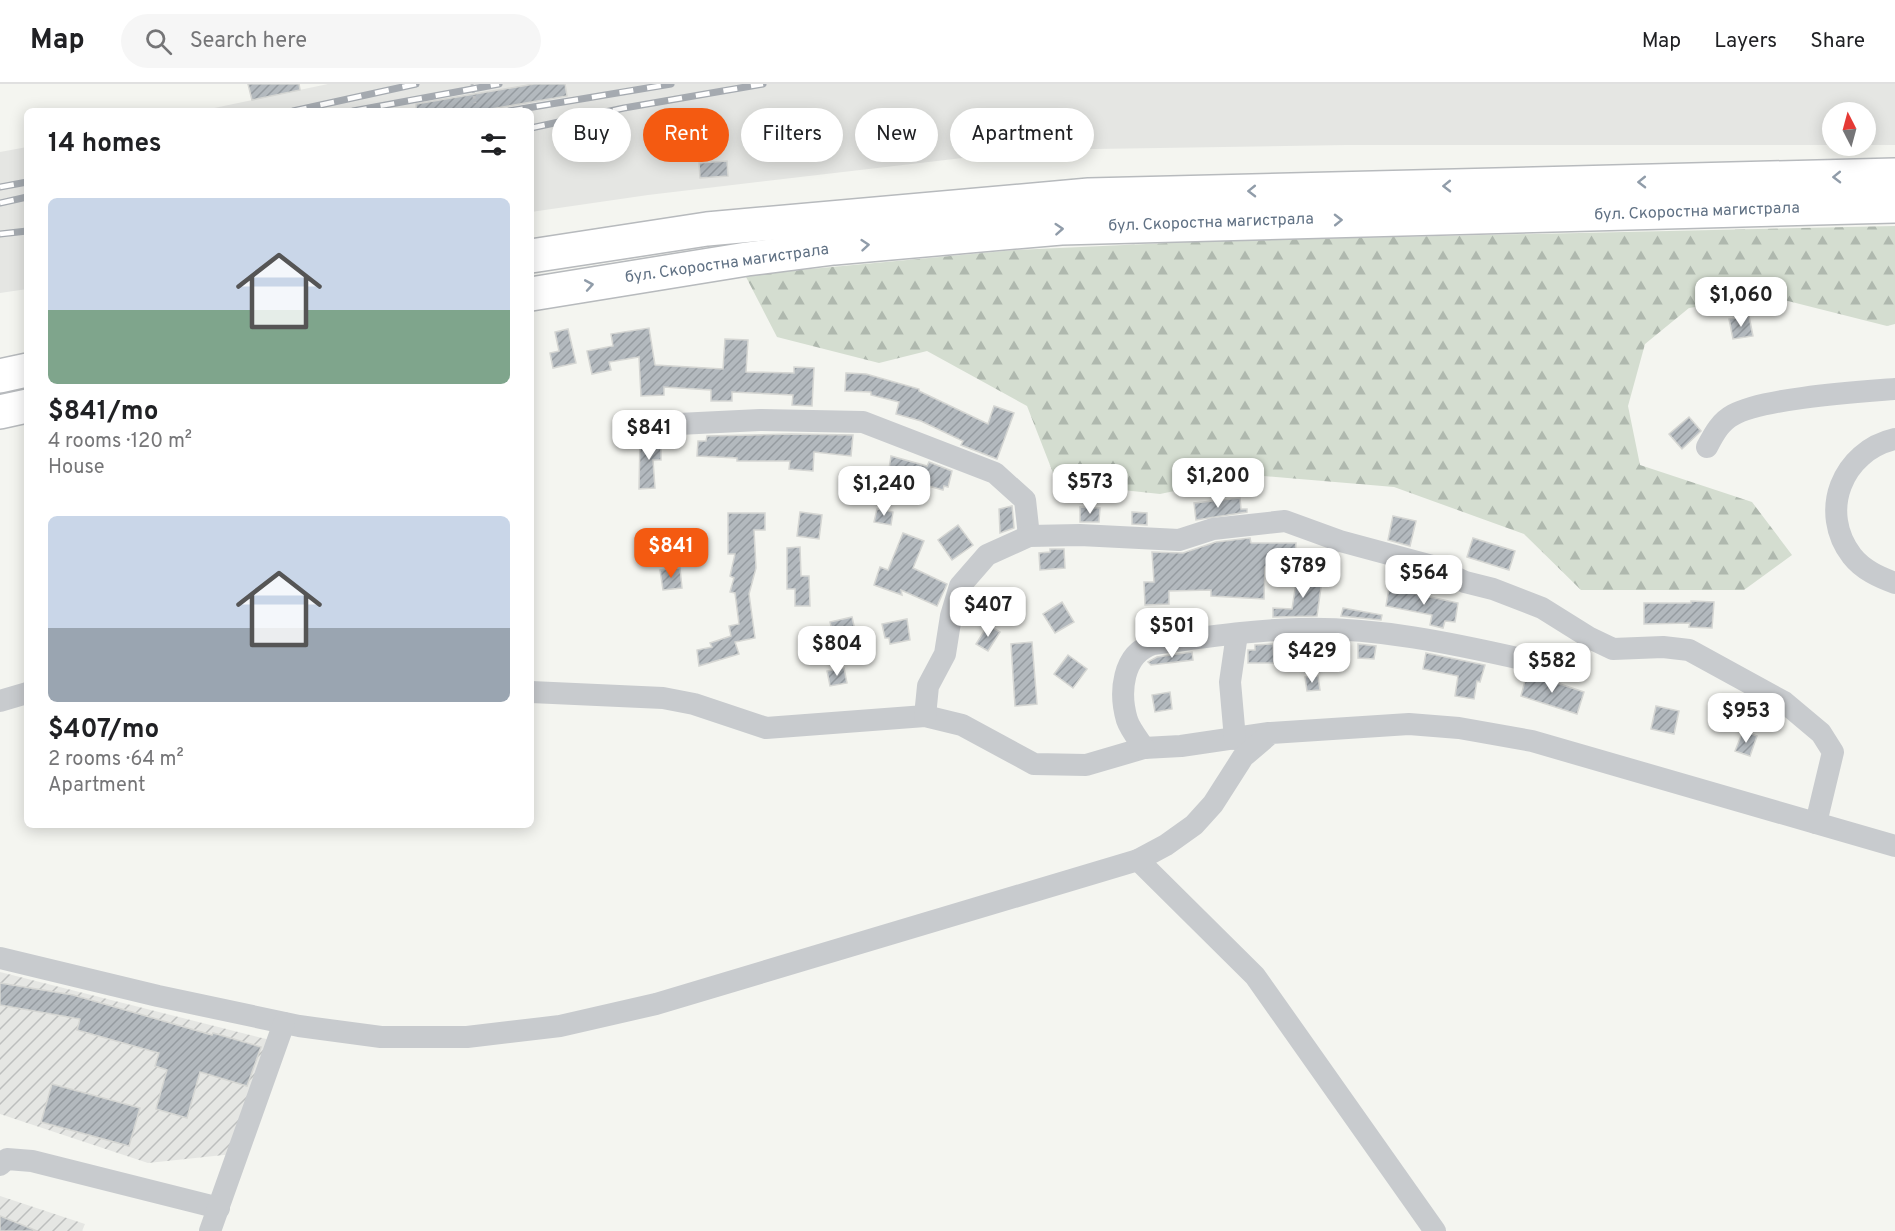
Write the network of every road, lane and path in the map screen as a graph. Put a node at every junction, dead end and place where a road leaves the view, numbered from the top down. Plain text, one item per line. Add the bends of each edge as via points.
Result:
1 (472, 84) edge
2 (475, 103) dead end
3 (1895, 175) edge
4 (1895, 206) edge
5 (534, 256) edge
6 (534, 294) edge
7 (24, 371) edge
8 (0, 376) edge
9 (1895, 389) edge
10 (24, 407) edge
11 (0, 412) edge
12 (637, 426) dead end
13 (1895, 440) edge
14 (1707, 447) dead end
15 (1029, 536) junction
16 (1895, 583) edge
17 (1237, 634) junction
18 (1526, 660) dead end
19 (534, 692) edge
20 (24, 694) edge
21 (0, 701) edge
22 (925, 716) junction
23 (1271, 733) junction
24 (1235, 738) junction
25 (1144, 748) junction
26 (1816, 823) junction
27 (1895, 846) edge
28 (1138, 860) junction
29 (0, 958) edge
30 (284, 1023) junction
31 (0, 1165) edge
32 (219, 1208) junction
33 (210, 1231) edge
34 (1435, 1231) edge

1 - 2 path
3 -> 5 highway, бул. Скоростна магистрала via 1089,195 707,229
6 -> 4 highway, бул. Скоростна магистрала via 834,248 1061,228
7 - 8 highway
9 - 14 street via 1757,407 1733,415 1716,429
10 - 11 highway
12 - 15 street via 760,420 863,422 995,473 1024,500
13 - 16 street via 1873,447 1850,466 1842,479 1836,506 1843,539 1852,556 1873,574
15 - 22 street via 987,555 960,586 945,654 928,686
15 - 26 street via 1179,540 1213,529 1285,521 1340,542 1428,565 1542,608 1613,649 1689,650 1784,702 1821,733 1833,752
17 - 18 street via 1299,629 1359,631 1437,640
17 - 24 street via 1230,682
17 - 25 street via 1153,644 1134,656 1124,678 1122,700 1127,722
19 - 22 street via 663,698 766,728
20 - 21 street
22 - 25 street via 962,725 1034,764 1086,765
23 - 24 street
23 - 26 street via 1409,724 1459,728 1533,741
23 - 28 street via 1243,758 1194,825
24 - 25 street
26 - 27 street
28 - 30 street via 656,1004 560,1026 467,1037 381,1037
28 - 34 street via 1256,976
29 - 30 street
30 - 32 street
31 - 32 street via 7,1159 32,1161
32 - 33 street

